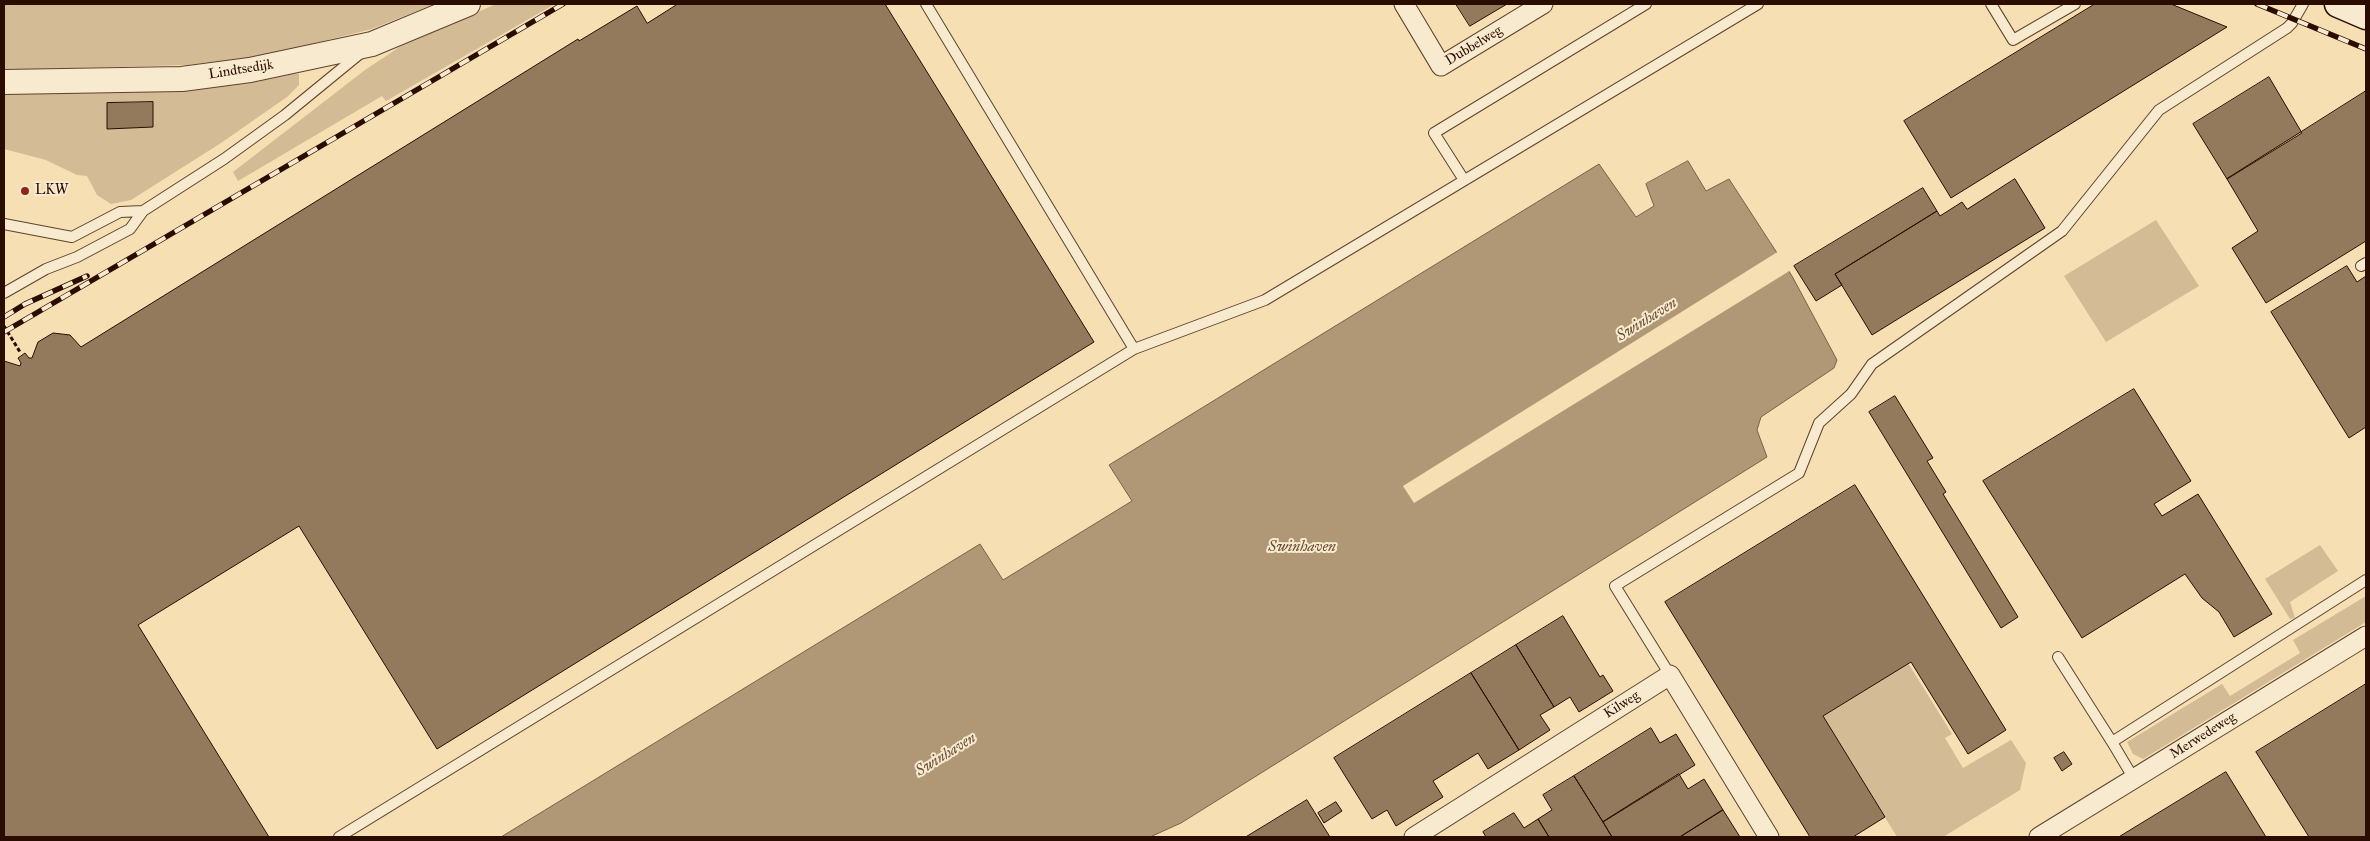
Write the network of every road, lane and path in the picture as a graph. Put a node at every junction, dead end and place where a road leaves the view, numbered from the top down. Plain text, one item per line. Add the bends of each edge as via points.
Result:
1 (468, 4) edge
2 (926, 4) edge
3 (1404, 4) edge
4 (1543, 4) edge
5 (1646, 4) edge
6 (1758, 4) edge
7 (1992, 4) edge
8 (2075, 4) edge
9 (2303, 4) edge
10 (2338, 4) edge
11 (2366, 16) edge
12 (372, 44) junction
13 (4, 82) edge
14 (1464, 180) junction
15 (143, 211) junction
16 (4, 224) edge
17 (4, 293) edge
18 (4, 326) edge
19 (1134, 349) junction
20 (20, 352) dead end
21 (2366, 580) edge
22 (2366, 636) edge
23 (2058, 657) dead end
24 (1670, 675) junction
25 (2112, 742) junction
26 (2134, 779) junction
27 (339, 837) edge
28 (1414, 837) edge
29 (1769, 837) edge
30 (2039, 837) edge

1 - 12 street, Lindtsedijk
2 - 19 lane
3 - 4 street, Dubbelweg via 1441,66
5 - 14 lane via 1434,133
6 - 14 lane
7 - 8 lane via 2014,40
9 - 24 lane via 2288,28 2159,110 2062,231 1872,364 1851,394 1819,423 1799,472 1614,586
10 - 11 main road
12 - 13 street, Lindtsedijk via 250,70 182,79
12 - 15 lane via 285,115
14 - 19 lane via 1265,300
15 - 16 lane via 120,212 72,237
15 - 17 lane via 130,229
18 - 20 path
19 - 27 lane
21 - 25 lane
22 - 26 street, Merwedeweg
23 - 25 lane
24 - 28 street, Kilweg
24 - 29 street
25 - 26 lane
26 - 30 street, Merwedeweg

